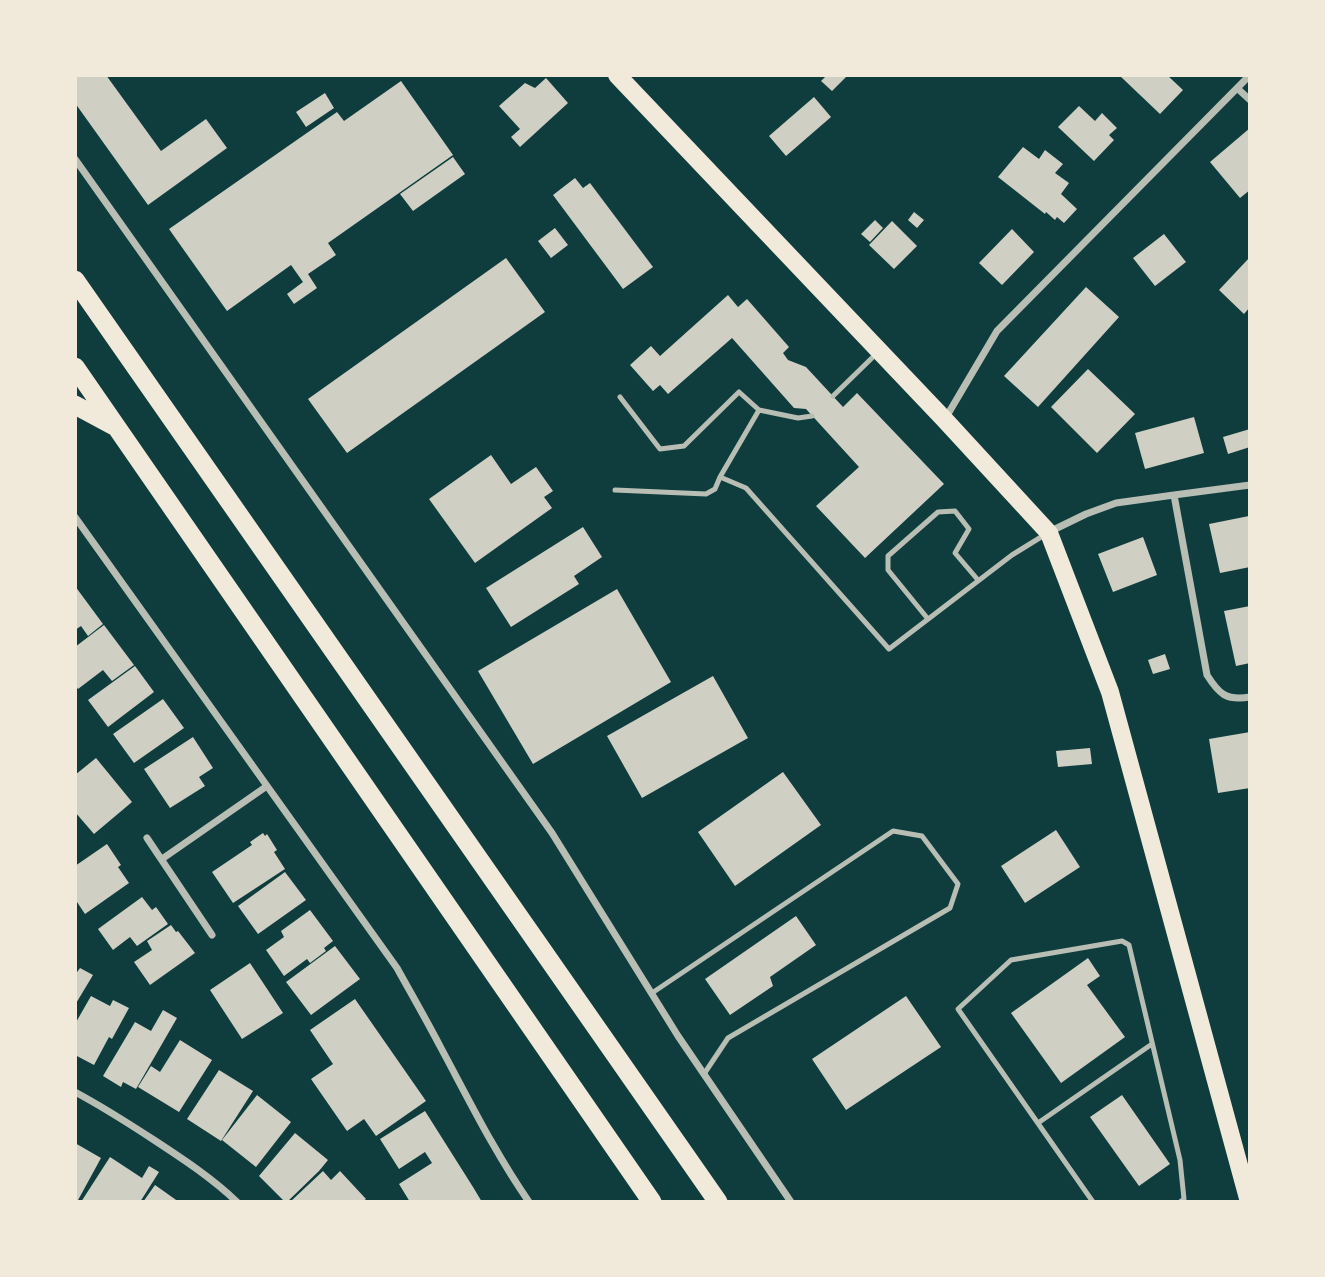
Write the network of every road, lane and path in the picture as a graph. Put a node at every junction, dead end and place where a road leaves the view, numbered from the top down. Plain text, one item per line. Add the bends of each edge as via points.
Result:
1 (617, 75) edge
2 (1250, 75) edge
3 (1237, 88) junction
4 (1250, 100) edge
5 (75, 159) edge
6 (75, 280) edge
7 (879, 350) junction
8 (75, 367) edge
9 (833, 396) dead end
10 (620, 397) dead end
11 (75, 405) edge
12 (759, 410) junction
13 (813, 416) dead end
14 (944, 419) junction
15 (117, 428) junction
16 (720, 477) junction
17 (1250, 485) edge
18 (615, 490) dead end
19 (1174, 495) junction
20 (75, 517) edge
21 (1049, 533) junction
22 (978, 580) junction
23 (928, 619) junction
24 (1250, 697) edge
25 (267, 786) junction
26 (147, 838) dead end
27 (162, 859) junction
28 (212, 935) dead end
29 (652, 993) junction
30 (1152, 1044) junction
31 (704, 1074) junction
32 (75, 1093) edge
33 (1038, 1123) junction
34 (237, 1202) edge
35 (529, 1202) edge
36 (652, 1202) edge
37 (719, 1202) edge
38 (791, 1202) edge
39 (1093, 1202) edge
40 (1180, 1202) edge
41 (1249, 1202) edge

1 - 7 main road
2 - 3 street
3 - 4 street
3 - 14 street via 998,331
5 - 29 street via 552,832
6 - 37 highway
7 - 9 lane
7 - 14 main road
8 - 15 highway
10 - 12 lane via 660,449 684,446 739,392
11 - 15 highway
12 - 13 lane via 798,418
12 - 16 lane
14 - 21 main road
15 - 36 highway
16 - 18 lane via 715,489 706,494
16 - 23 lane via 747,488 889,649
17 - 19 street
19 - 21 street via 1116,503
19 - 24 street via 1207,675 1217,691 1235,699
20 - 25 street
21 - 22 lane
21 - 41 main road via 1110,692
22 - 23 lane
22 - 23 lane via 956,553 969,529 955,511 938,512 888,556 888,570
25 - 27 street
25 - 35 street via 397,968 491,1142
26 - 27 street
27 - 28 street
29 - 31 street
29 - 31 lane via 893,831 922,836 958,884 950,908 728,1038
30 - 33 lane
30 - 33 lane via 1129,946 1122,941 1011,960 958,1009
30 - 40 lane via 1180,1160 1184,1199
31 - 38 street
32 - 34 street via 166,1148
33 - 39 lane

